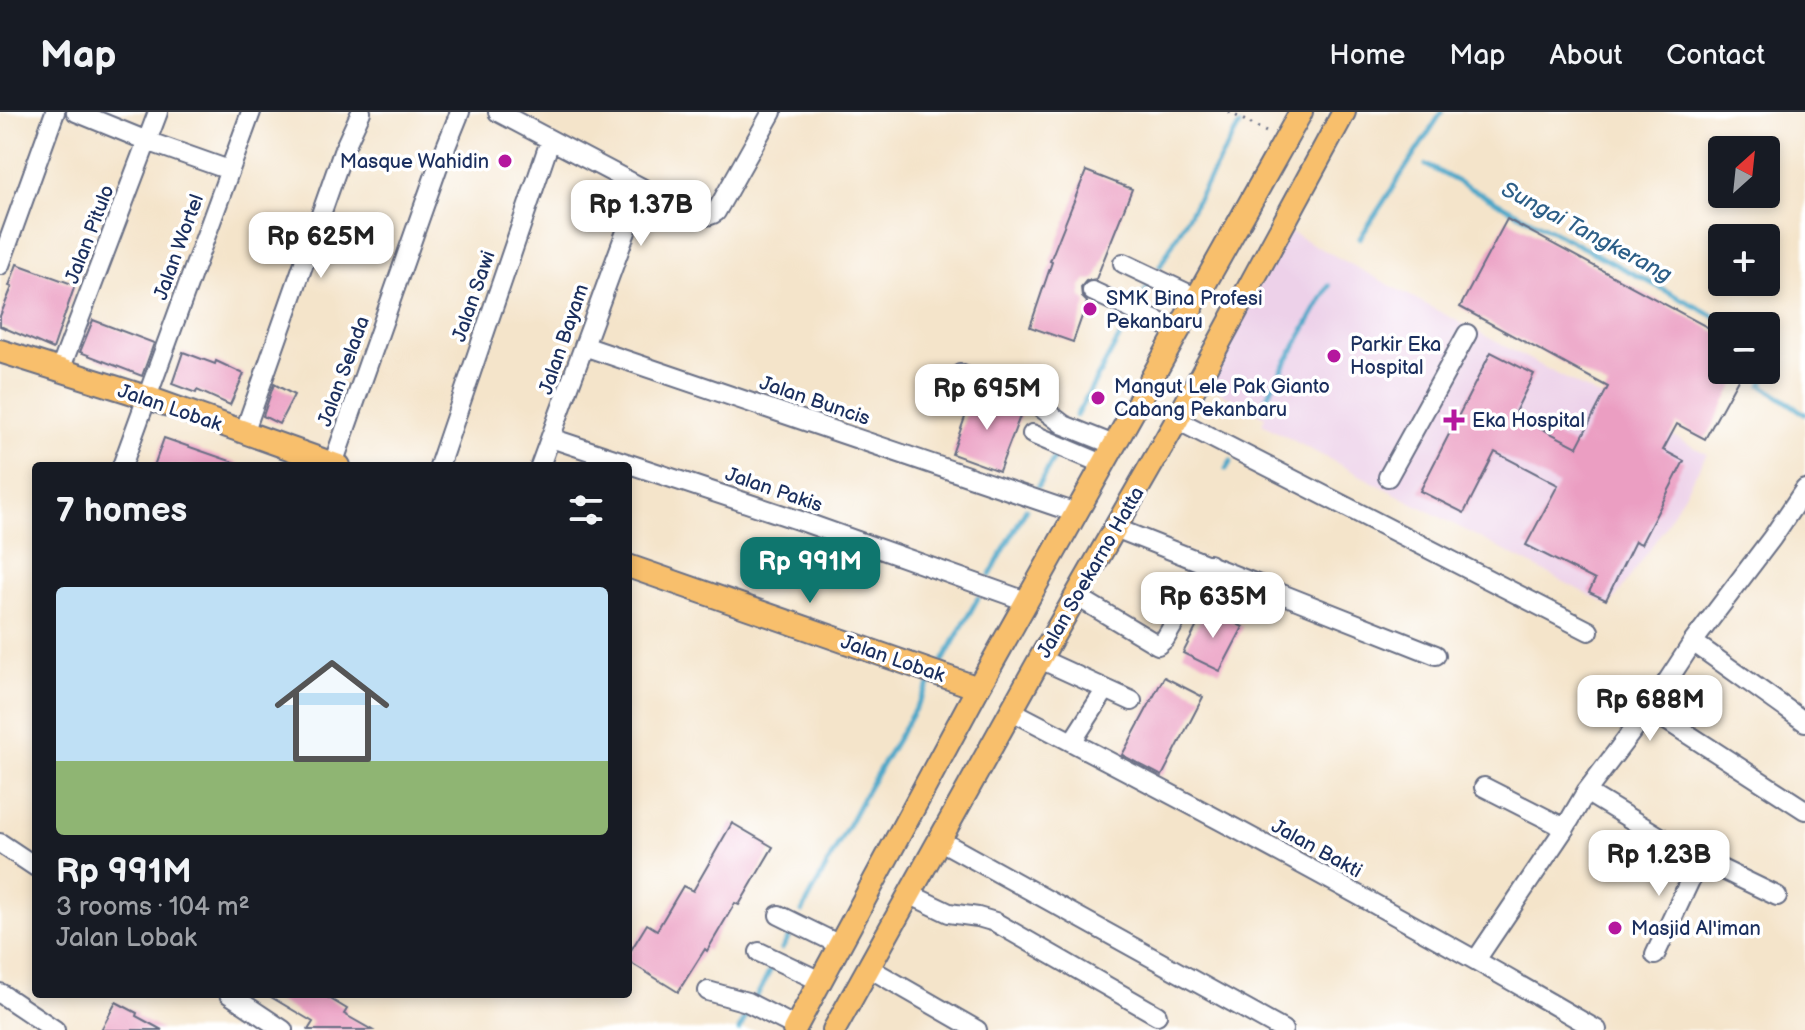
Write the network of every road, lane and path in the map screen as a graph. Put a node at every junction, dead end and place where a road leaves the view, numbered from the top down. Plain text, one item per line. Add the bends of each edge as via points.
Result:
1 (55, 112) edge
2 (76, 112) edge
3 (158, 112) edge
4 (251, 112) edge
5 (361, 112) edge
6 (460, 112) edge
7 (498, 112) edge
8 (772, 112) edge
9 (1229, 112) edge
10 (1301, 112) edge
11 (1344, 112) edge
12 (147, 141) junction
13 (550, 141) junction
14 (1285, 142) junction
15 (229, 170) junction
16 (642, 188) junction
17 (1123, 263) dead end
18 (0, 265) edge
19 (1092, 291) dead end
20 (1197, 298) junction
21 (1178, 331) junction
22 (1467, 334) dead end
23 (584, 346) junction
24 (0, 351) edge
25 (60, 370) junction
26 (960, 374) dead end
27 (146, 397) junction
28 (1177, 420) junction
29 (244, 433) junction
30 (1032, 434) dead end
31 (551, 438) junction
32 (1109, 454) junction
33 (123, 462) edge
34 (321, 462) edge
35 (327, 462) edge
36 (440, 462) edge
37 (542, 462) edge
38 (623, 462) edge
39 (632, 465) edge
40 (1388, 477) dead end
41 (1805, 489) edge
42 (1076, 513) junction
43 (1115, 528) junction
44 (1209, 564) junction
45 (632, 567) edge
46 (1076, 596) junction
47 (1026, 601) junction
48 (1589, 631) dead end
49 (1693, 642) junction
50 (1436, 655) dead end
51 (1040, 659) junction
52 (978, 688) junction
53 (1106, 689) junction
54 (1132, 701) dead end
55 (1649, 709) junction
56 (1012, 711) junction
57 (1805, 722) edge
58 (1072, 742) junction
59 (1484, 787) dead end
60 (1586, 792) junction
61 (1805, 810) edge
62 (1565, 828) junction
63 (939, 840) junction
64 (0, 843) edge
65 (1700, 859) junction
66 (32, 864) edge
67 (909, 894) junction
68 (1777, 896) dead end
69 (779, 915) dead end
70 (840, 945) junction
71 (759, 952) dead end
72 (1655, 955) dead end
73 (1476, 960) junction
74 (869, 968) junction
75 (820, 981) junction
76 (708, 991) dead end
77 (0, 993) edge
78 (235, 998) edge
79 (1157, 1015) dead end
80 (795, 1028) edge
81 (55, 1030) edge
82 (283, 1030) edge
83 (834, 1030) edge
84 (977, 1030) edge
85 (1283, 1030) edge
86 (1597, 1030) edge

1 - 18 street
2 - 12 street
3 - 12 street, Jalan Pitulo
4 - 15 street, Jalan Wortel
5 - 29 street
6 - 35 street, Jalan Selada
7 - 13 street
8 - 16 street via 711,217 693,215
9 - 14 path
10 - 14 main road, Jalan Soekarno Hatta
11 - 28 main road, Jalan Soekarno Hatta
12 - 15 street
12 - 25 street, Jalan Pitulo
13 - 16 street
13 - 36 street, Jalan Sawi
14 - 20 main road, Jalan Soekarno Hatta
15 - 27 street, Jalan Wortel
16 - 23 street, Jalan Bayam
17 - 20 street
19 - 21 street
20 - 21 main road, Jalan Soekarno Hatta
21 - 32 main road, Jalan Soekarno Hatta
22 - 40 street
23 - 31 street, Jalan Bayam
23 - 42 street, Jalan Buncis
24 - 25 main road, Jalan Lobak
25 - 27 main road, Jalan Lobak
26 - 32 street via 1035,403
27 - 29 main road, Jalan Lobak
27 - 33 street, Jalan Wortel
28 - 43 main road, Jalan Soekarno Hatta
28 - 48 street
29 - 34 main road, Jalan Lobak
30 - 32 street
31 - 37 street, Jalan Bayam
31 - 38 street, Jalan Pakis
32 - 42 main road, Jalan Soekarno Hatta
39 - 47 street, Jalan Pakis
41 - 49 street
42 - 47 main road, Jalan Soekarno Hatta
43 - 44 street
43 - 46 main road, Jalan Soekarno Hatta
44 - 46 street via 1158,645
44 - 50 street
45 - 52 main road, Jalan Lobak
46 - 51 main road, Jalan Soekarno Hatta
47 - 52 main road, Jalan Soekarno Hatta
49 - 55 street
49 - 57 street
51 - 53 street
51 - 56 main road, Jalan Soekarno Hatta
52 - 70 main road, Jalan Soekarno Hatta
53 - 54 street
53 - 58 street
55 - 60 street
55 - 61 street
56 - 58 street, Jalan Bakti
56 - 63 main road, Jalan Soekarno Hatta
58 - 73 street, Jalan Bakti
59 - 62 street
60 - 62 street
60 - 65 street
62 - 73 street
63 - 67 main road, Jalan Soekarno Hatta
63 - 85 street
64 - 66 street
65 - 68 street
65 - 72 street
67 - 74 main road, Jalan Soekarno Hatta
67 - 79 street via 949,913 995,922
69 - 70 street
70 - 75 main road, Jalan Soekarno Hatta
71 - 75 street
73 - 86 street, Jalan Bakti
74 - 83 main road, Jalan Soekarno Hatta
74 - 84 street
75 - 80 main road, Jalan Soekarno Hatta
76 - 80 street via 756,1007
77 - 81 street
78 - 82 street

